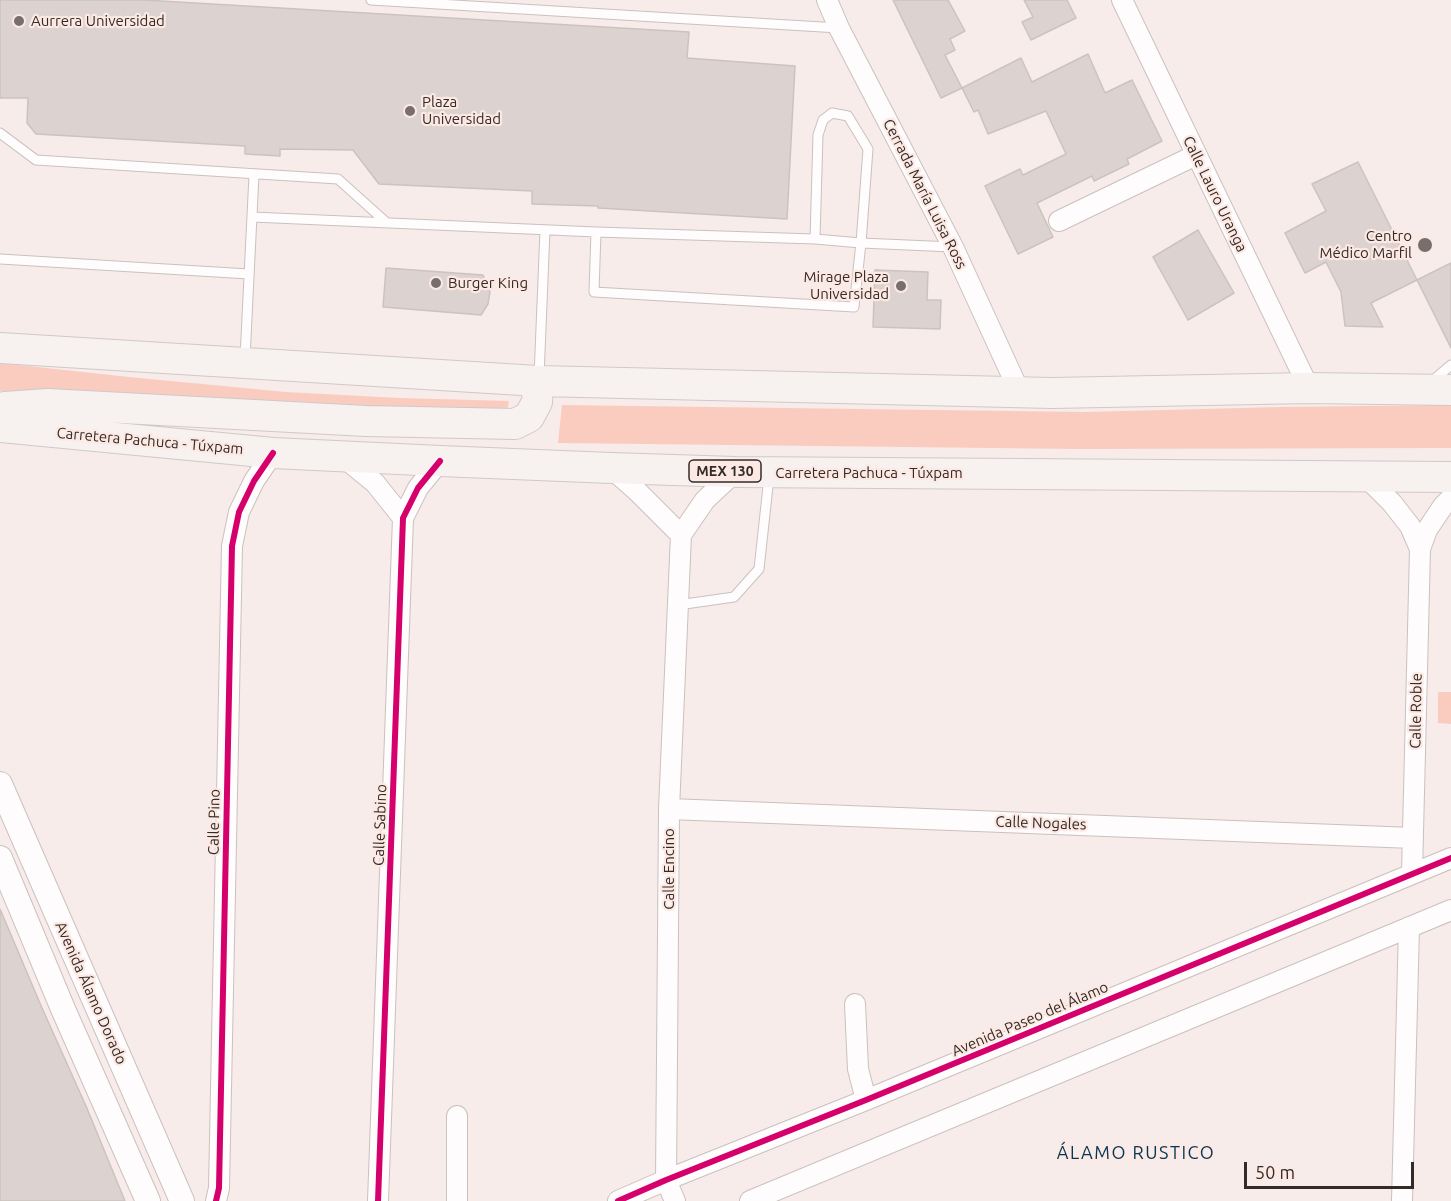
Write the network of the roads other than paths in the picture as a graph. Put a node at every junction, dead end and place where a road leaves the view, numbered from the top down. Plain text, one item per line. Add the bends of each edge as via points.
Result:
1 (371, 0) edge
2 (826, 0) edge
3 (1122, 0) edge
4 (839, 28) junction
5 (0, 133) edge
6 (1196, 155) junction
7 (254, 175) junction
8 (252, 217) junction
9 (1059, 221) dead end
10 (387, 223) junction
11 (545, 230) junction
12 (596, 232) junction
13 (815, 239) junction
14 (861, 243) junction
15 (953, 247) junction
16 (0, 259) edge
17 (249, 274) junction
18 (0, 348) edge
19 (245, 362) junction
20 (1451, 365) edge
21 (538, 381) junction
22 (1309, 388) junction
23 (1437, 390) edge
24 (1018, 391) junction
25 (0, 409) edge
26 (0, 427) edge
27 (273, 453) junction
28 (342, 456) junction
29 (440, 461) junction
30 (611, 468) junction
31 (735, 472) junction
32 (769, 472) junction
33 (1365, 476) junction
34 (1451, 477) edge
35 (1451, 498) edge
36 (403, 518) junction
37 (681, 535) junction
38 (1420, 549) junction
39 (678, 604) junction
40 (0, 784) edge
41 (669, 809) junction
42 (1413, 838) junction
43 (0, 858) edge
44 (1451, 858) edge
45 (1412, 873) junction
46 (1451, 910) edge
47 (1409, 927) junction
48 (92, 995) junction
49 (855, 1004) dead end
50 (63, 1009) junction
51 (867, 1100) junction
52 (457, 1116) dead end
53 (666, 1180) junction
54 (148, 1201) edge
55 (182, 1201) edge
56 (216, 1201) edge
57 (378, 1201) edge
58 (457, 1201) edge
59 (618, 1201) edge
60 (675, 1201) edge
61 (750, 1201) edge
62 (1402, 1201) edge

1 - 4 lane
2 - 4 street, Cerrada María Luisa Ross
3 - 6 street, Calle Lauro Uranga
4 - 15 street, Cerrada María Luisa Ross
5 - 7 lane via 36,160
6 - 9 street
6 - 22 street, Calle Lauro Uranga
7 - 8 lane
7 - 10 lane via 338,179
8 - 10 lane
8 - 17 lane
10 - 11 lane
11 - 12 lane
11 - 21 lane
12 - 13 lane
12 - 14 lane via 594,292 854,308
13 - 14 lane
13 - 14 lane via 818,135 823,120 832,112 848,116 868,149
14 - 15 lane
15 - 24 street, Cerrada María Luisa Ross
16 - 17 lane
17 - 19 lane
18 - 19 main road
19 - 21 main road
20 - 23 lane
21 - 24 main road
21 - 25 main road via 537,402 529,417 515,424 366,421 48,404
22 - 23 main road
22 - 24 main road
26 - 27 main road, Carretera Pachuca - Túxpam / MEX 130
27 - 28 main road, Carretera Pachuca - Túxpam / MEX 130
27 - 56 street, Calle Pino via 238,512 232,546
28 - 29 main road, Carretera Pachuca - Túxpam / MEX 130
28 - 36 street via 375,483
29 - 30 main road, Carretera Pachuca - Túxpam / MEX 130
29 - 36 street, Calle Sabino via 418,488
30 - 31 main road, Carretera Pachuca - Túxpam / MEX 130
30 - 37 street
31 - 32 main road, Carretera Pachuca - Túxpam / MEX 130
31 - 37 street via 705,500
32 - 33 main road, Carretera Pachuca - Túxpam / MEX 130
32 - 39 lane via 759,569 734,597
33 - 34 main road, Carretera Pachuca - Túxpam / MEX 130
33 - 38 street, Calle Roble via 1410,526
35 - 38 street, Calle Roble via 1427,530
36 - 57 street, Calle Sabino
37 - 39 street, Calle Encino
38 - 42 street, Calle Roble
39 - 41 street, Calle Encino
40 - 48 street, Avenida Álamo Dorado
41 - 42 street, Calle Nogales
41 - 53 street, Calle Encino
42 - 45 street, Calle Roble
43 - 50 street, Avenida Álamo Dorado
44 - 45 street, Avenida Paseo del Álamo
45 - 51 street, Avenida Paseo del Álamo
46 - 47 street
47 - 61 street
47 - 62 street
48 - 50 street
48 - 55 street, Avenida Álamo Dorado
49 - 51 street via 858,1069
50 - 54 street, Avenida Álamo Dorado
51 - 53 street, Avenida Paseo del Álamo
52 - 58 street
53 - 59 street, Avenida Paseo del Álamo
53 - 60 street, Calle Encino

